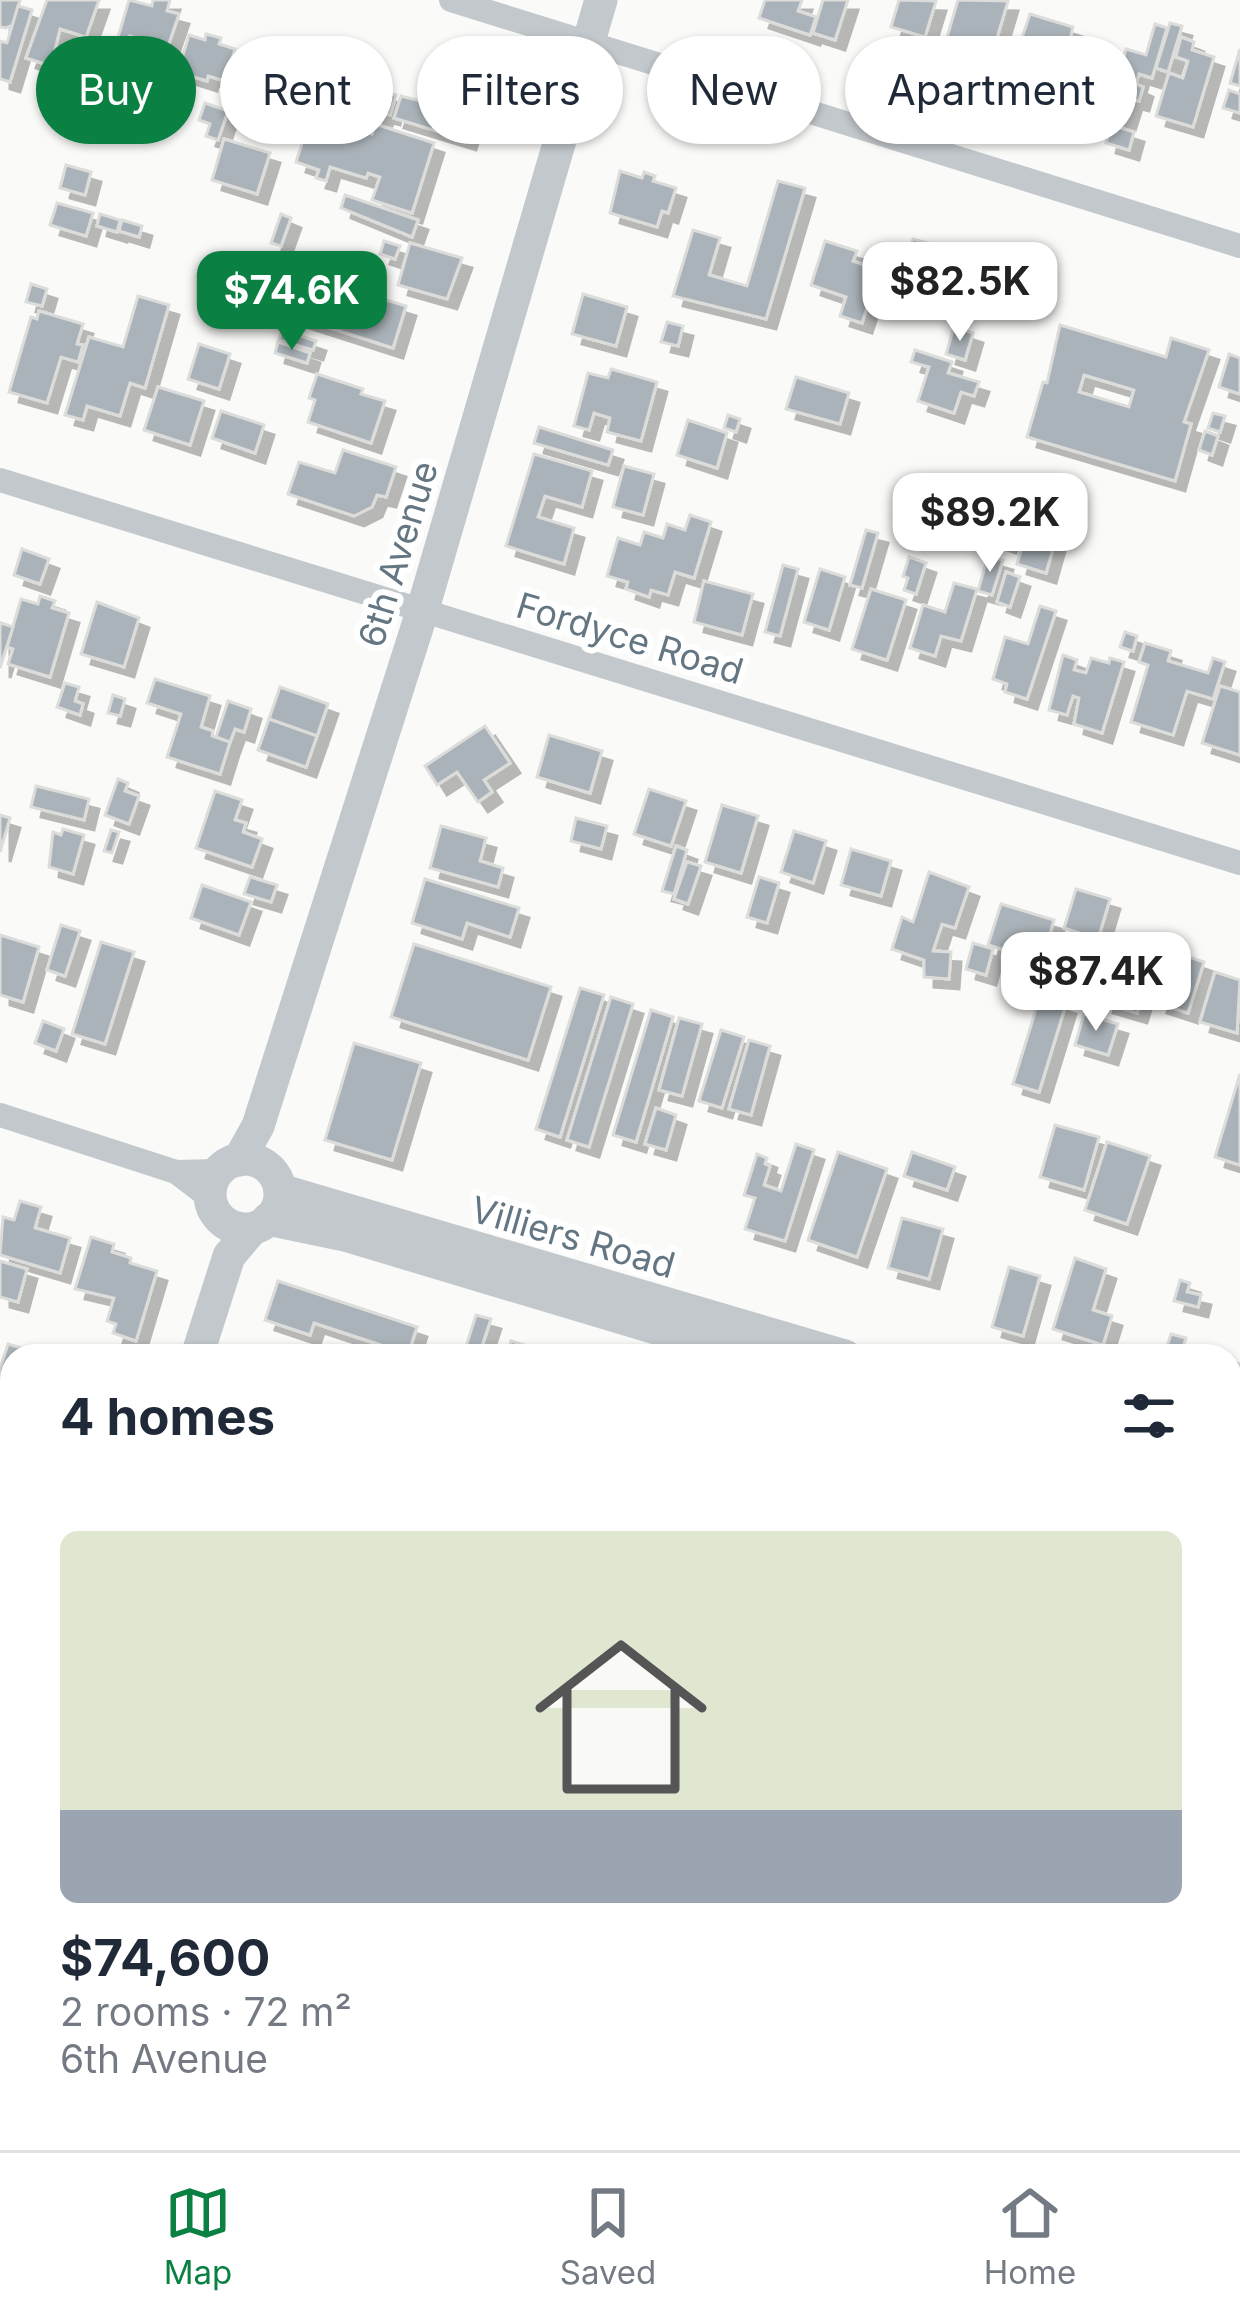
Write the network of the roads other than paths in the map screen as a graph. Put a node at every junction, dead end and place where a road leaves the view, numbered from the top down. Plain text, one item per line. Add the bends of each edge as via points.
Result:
1 (451, 0) edge
2 (601, 0) edge
3 (566, 36) edge
4 (590, 36) edge
5 (623, 54) edge
6 (559, 144) edge
7 (1240, 246) edge
8 (0, 480) edge
9 (422, 612) junction
10 (1240, 862) edge
11 (0, 1115) edge
12 (243, 1201) junction
13 (200, 1344) edge
14 (709, 1344) edge
15 (798, 1344) edge

1 - 3 street
2 - 4 street, 6th Avenue
5 - 7 street
6 - 9 street, 6th Avenue
8 - 9 street, Fordyce Road
9 - 10 street, Fordyce Road
9 - 12 street, 6th Avenue via 257,1126
11 - 12 street, Villiers Road
12 - 13 street
12 - 14 street, Villiers Road
12 - 15 street, Villiers Road

